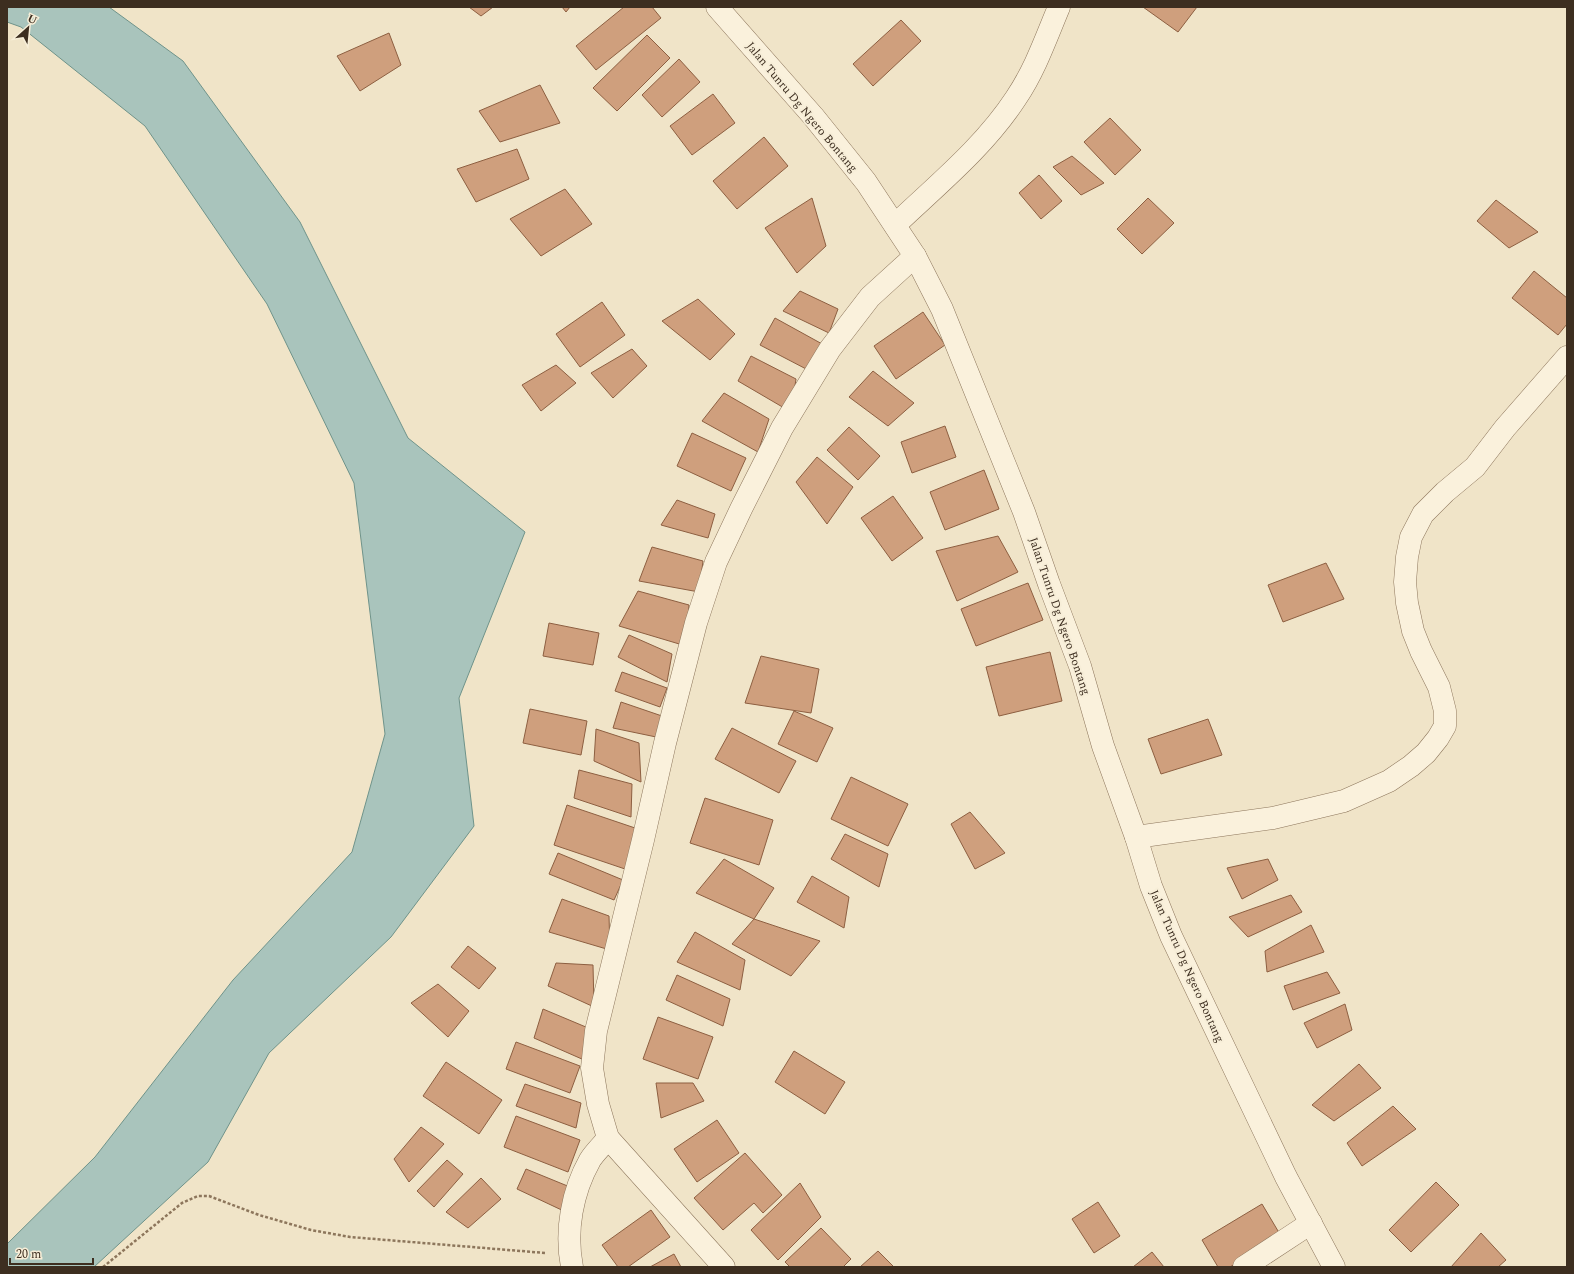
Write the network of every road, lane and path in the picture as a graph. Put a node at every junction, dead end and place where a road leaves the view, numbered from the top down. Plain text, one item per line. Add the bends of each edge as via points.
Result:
1 (717, 7) edge
2 (1060, 7) edge
3 (895, 225) junction
4 (915, 256) junction
5 (1567, 357) edge
6 (1136, 837) junction
7 (608, 1138) junction
8 (1311, 1223) junction
9 (571, 1261) edge
10 (103, 1267) edge
11 (724, 1267) edge
12 (1244, 1267) edge
13 (1334, 1267) edge

1 - 3 street, Jalan Tunru Dg Ngero Bontang via 813,116 866,182
2 - 3 street via 1030,74 1001,119 967,157
3 - 4 street, Jalan Tunru Dg Ngero Bontang
4 - 6 street, Jalan Tunru Dg Ngero Bontang via 957,344 1024,512 1080,666 1103,746
4 - 7 street via 870,297 830,349 782,428 716,562 696,623 665,743 596,1031 592,1068 598,1104
5 - 6 street via 1505,428 1475,467 1423,514 1411,536 1406,582 1407,603 1413,631 1439,687 1445,711 1445,726 1426,753 1389,781 1344,801 1274,818
6 - 8 street, Jalan Tunru Dg Ngero Bontang via 1151,886 1171,936 1286,1177
7 - 9 street via 591,1159 576,1190 570,1223
7 - 11 street
8 - 12 street
8 - 13 street, Jalan Tunru Dg Ngero Bontang
9 - 10 path via 350,1237 311,1230 259,1215 209,1196 198,1196 182,1203

